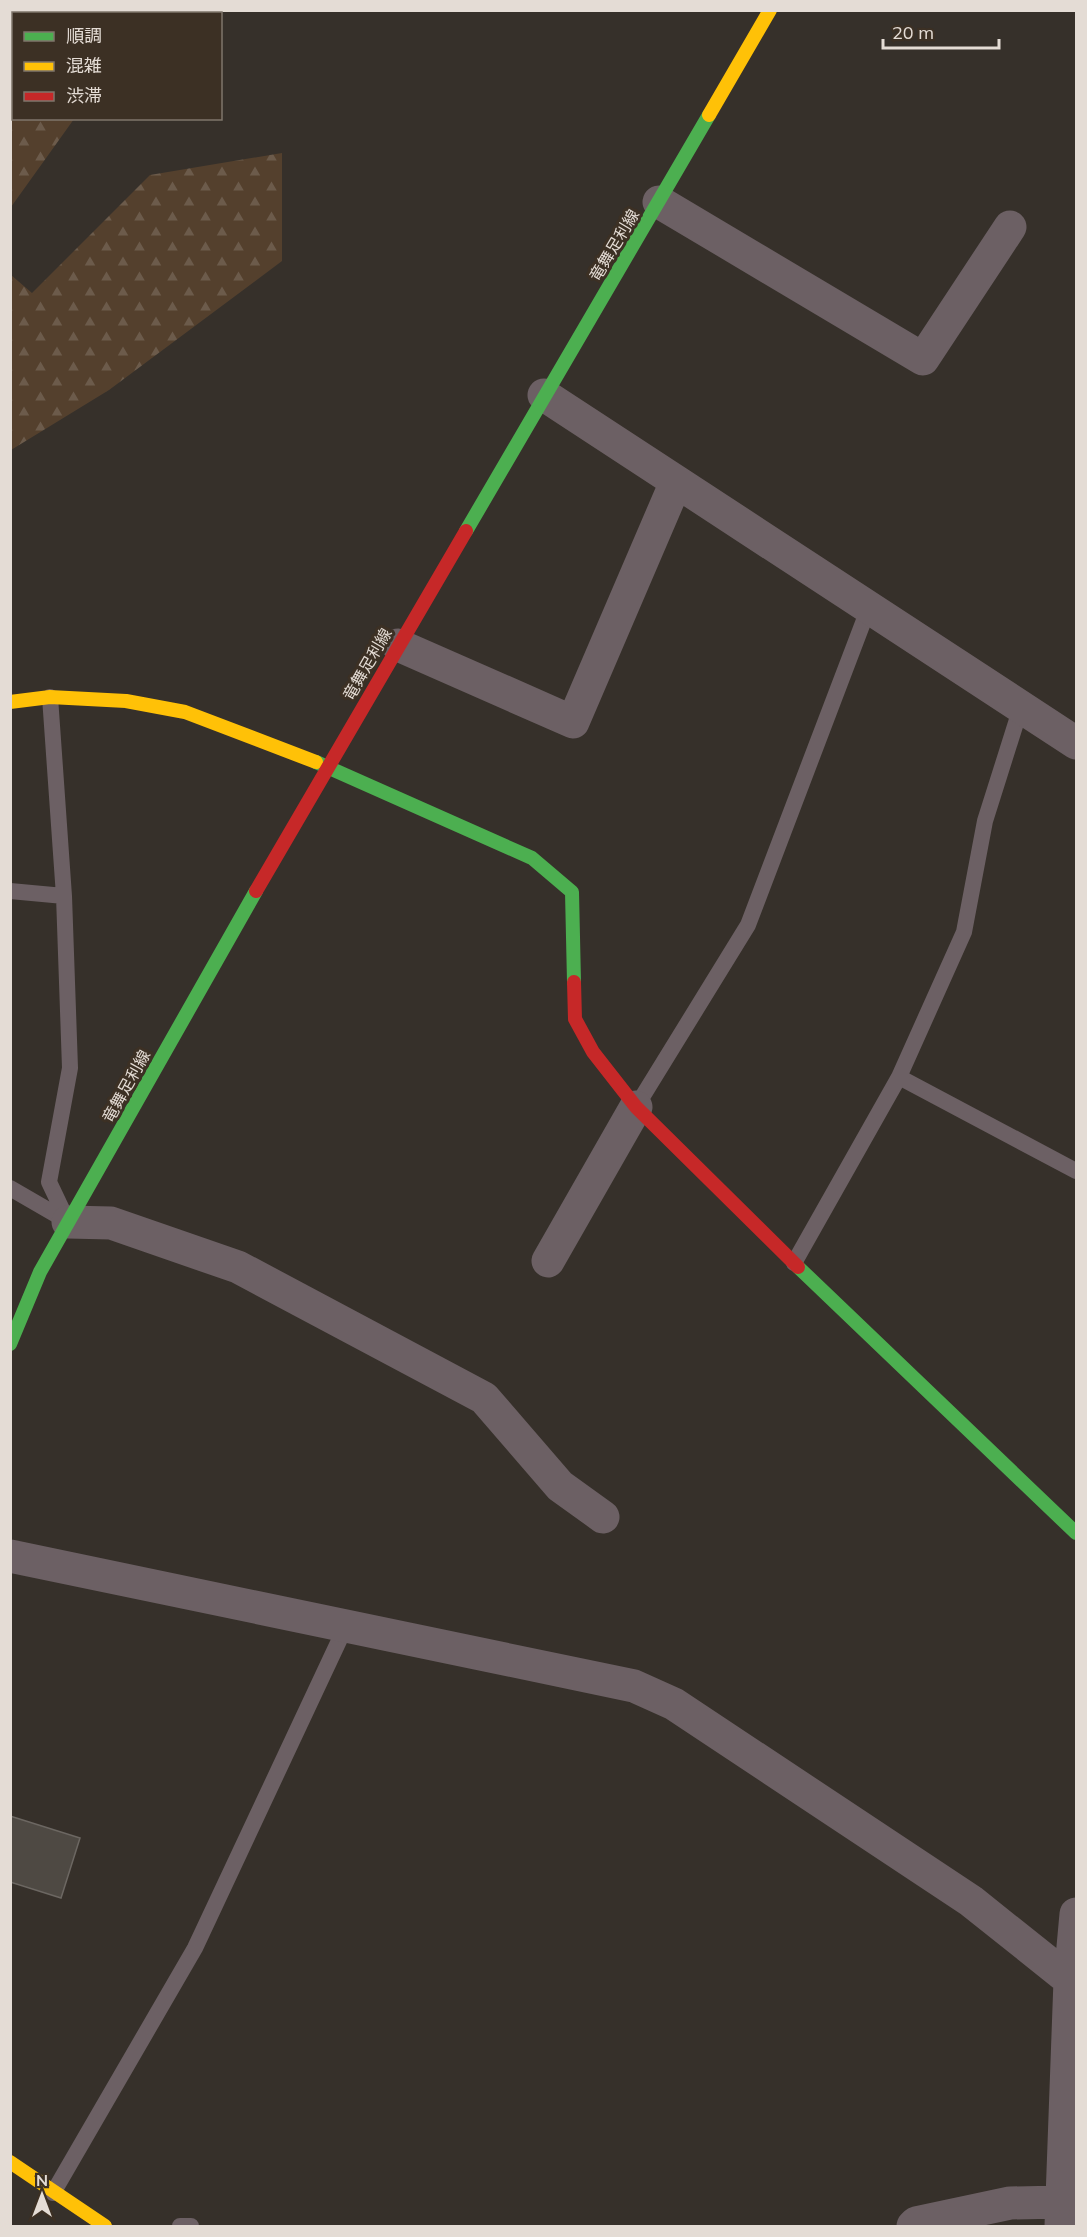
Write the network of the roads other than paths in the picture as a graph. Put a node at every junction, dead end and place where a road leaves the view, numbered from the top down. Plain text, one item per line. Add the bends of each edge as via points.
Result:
1 (770, 10) edge
2 (659, 202) junction
3 (1010, 227) dead end
4 (544, 395) junction
5 (676, 482) junction
6 (869, 607) junction
7 (398, 645) junction
8 (50, 697) junction
9 (10, 702) edge
10 (1021, 707) junction
11 (1077, 743) edge
12 (327, 766) junction
13 (10, 891) edge
14 (64, 896) junction
15 (899, 1077) junction
16 (636, 1107) junction
17 (1077, 1171) edge
18 (10, 1188) edge
19 (68, 1222) junction
20 (548, 1262) dead end
21 (794, 1263) junction
22 (10, 1344) edge
23 (603, 1517) dead end
24 (1077, 1533) edge
25 (10, 1556) edge
26 (345, 1628) junction
27 (1077, 1914) edge
28 (1070, 1980) junction
29 (10, 2162) edge
30 (53, 2193) junction
31 (1061, 2214) edge
32 (105, 2226) edge
33 (180, 2226) edge
34 (191, 2226) edge
35 (913, 2226) edge

1 - 2 main road, 竜舞足利線
2 - 3 street via 923,359
2 - 4 main road, 竜舞足利線
4 - 5 street
4 - 7 main road, 竜舞足利線
5 - 6 street
5 - 7 street via 573,723
6 - 10 street
6 - 16 lane via 748,925
7 - 12 main road, 竜舞足利線
8 - 9 main road
8 - 12 main road via 126,701 185,712
8 - 14 lane
10 - 11 street
10 - 15 lane via 985,821 964,932
12 - 16 main road via 532,858 572,892 575,1019 593,1052
12 - 19 main road, 竜舞足利線
13 - 14 lane
14 - 19 lane via 70,1068 49,1182
15 - 17 lane
15 - 21 lane
16 - 20 street
16 - 21 main road
18 - 19 lane
19 - 22 main road, 竜舞足利線 via 40,1272
19 - 23 street via 111,1223 238,1267 484,1398 560,1486
21 - 24 main road
25 - 26 street
26 - 28 street via 634,1686 674,1704 971,1901
26 - 30 lane via 195,1948
27 - 28 street
28 - 31 street
29 - 30 main road
30 - 32 main road
31 - 35 street via 1010,2203
33 - 34 lane

